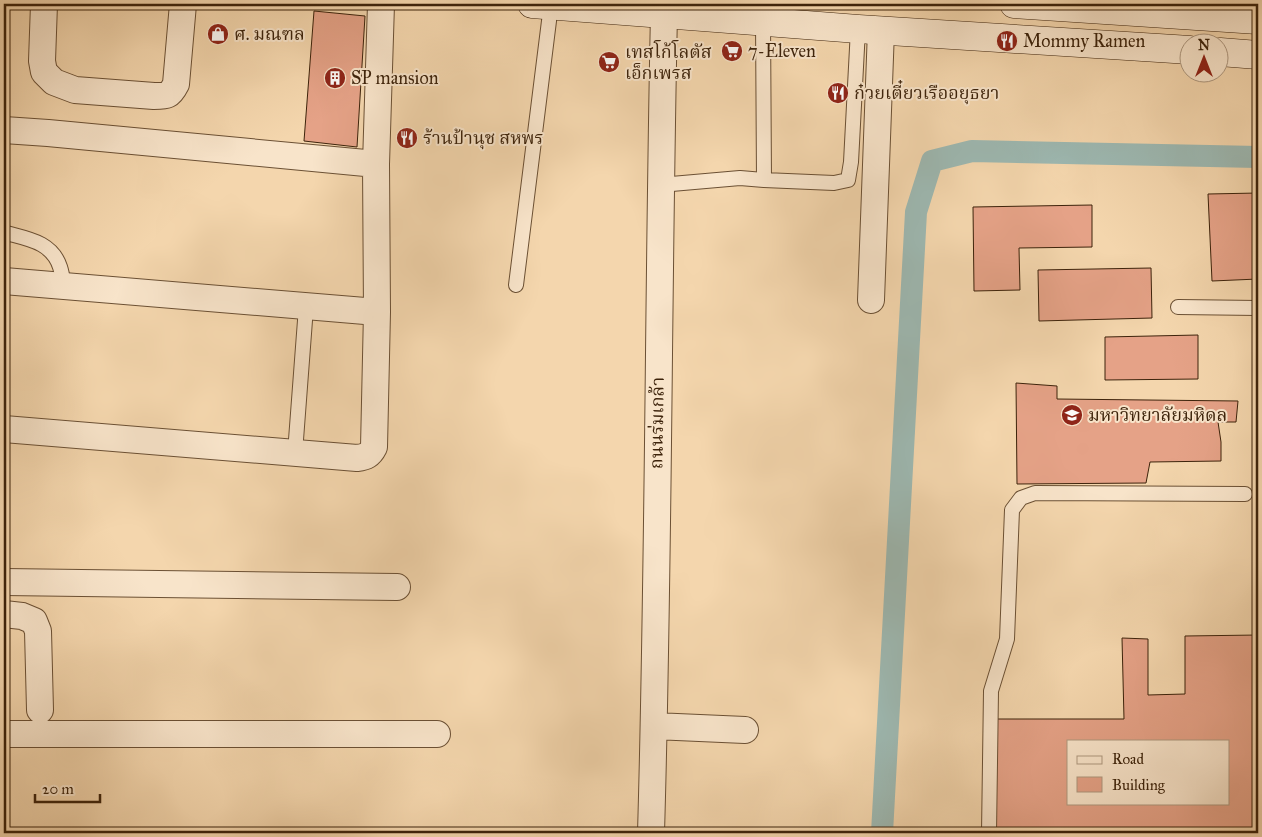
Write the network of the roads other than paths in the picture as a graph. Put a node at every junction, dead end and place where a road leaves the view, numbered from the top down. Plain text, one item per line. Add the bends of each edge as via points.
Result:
1 (44, 4) edge
2 (183, 4) edge
3 (381, 4) edge
4 (541, 4) edge
5 (1014, 4) edge
6 (1141, 8) edge
7 (664, 14) junction
8 (1258, 20) edge
9 (763, 21) junction
10 (869, 29) junction
11 (1180, 49) edge
12 (1230, 53) edge
13 (1258, 55) edge
14 (4, 130) edge
15 (376, 164) junction
16 (764, 180) junction
17 (660, 185) junction
18 (6, 233) dead end
19 (4, 281) edge
20 (516, 285) dead end
21 (64, 286) junction
22 (871, 300) dead end
23 (306, 306) junction
24 (1178, 307) dead end
25 (1258, 308) edge
26 (377, 312) junction
27 (4, 430) edge
28 (295, 453) junction
29 (1245, 494) dead end
30 (4, 582) edge
31 (397, 587) dead end
32 (4, 614) edge
33 (40, 710) dead end
34 (654, 726) junction
35 (745, 730) dead end
36 (4, 734) edge
37 (437, 734) dead end
38 (651, 833) edge
39 (989, 833) edge

1 - 2 street via 42,61 44,72 54,82 75,90 154,96 166,96 176,84
3 - 15 street
4 - 7 main road
4 - 20 lane
5 - 6 main road
6 - 8 main road
7 - 9 main road
7 - 17 street, ถนนร่มเกล้า
9 - 10 main road
9 - 16 lane
10 - 11 main road
10 - 16 lane via 848,180 834,183
10 - 22 street
12 - 13 main road
14 - 15 street
15 - 26 street
16 - 17 lane via 740,178
17 - 34 street, ถนนร่มเกล้า
18 - 21 lane via 41,243 53,253 60,266
19 - 21 street
21 - 23 street
23 - 26 street
23 - 28 lane
24 - 25 lane
26 - 28 street via 374,447 370,454 357,458
27 - 28 street
29 - 39 lane via 1036,493 1021,498 1012,510 1007,639 991,691
30 - 31 street
32 - 33 street via 34,620 38,631
34 - 35 street
34 - 38 street, ถนนร่มเกล้า
36 - 37 street

